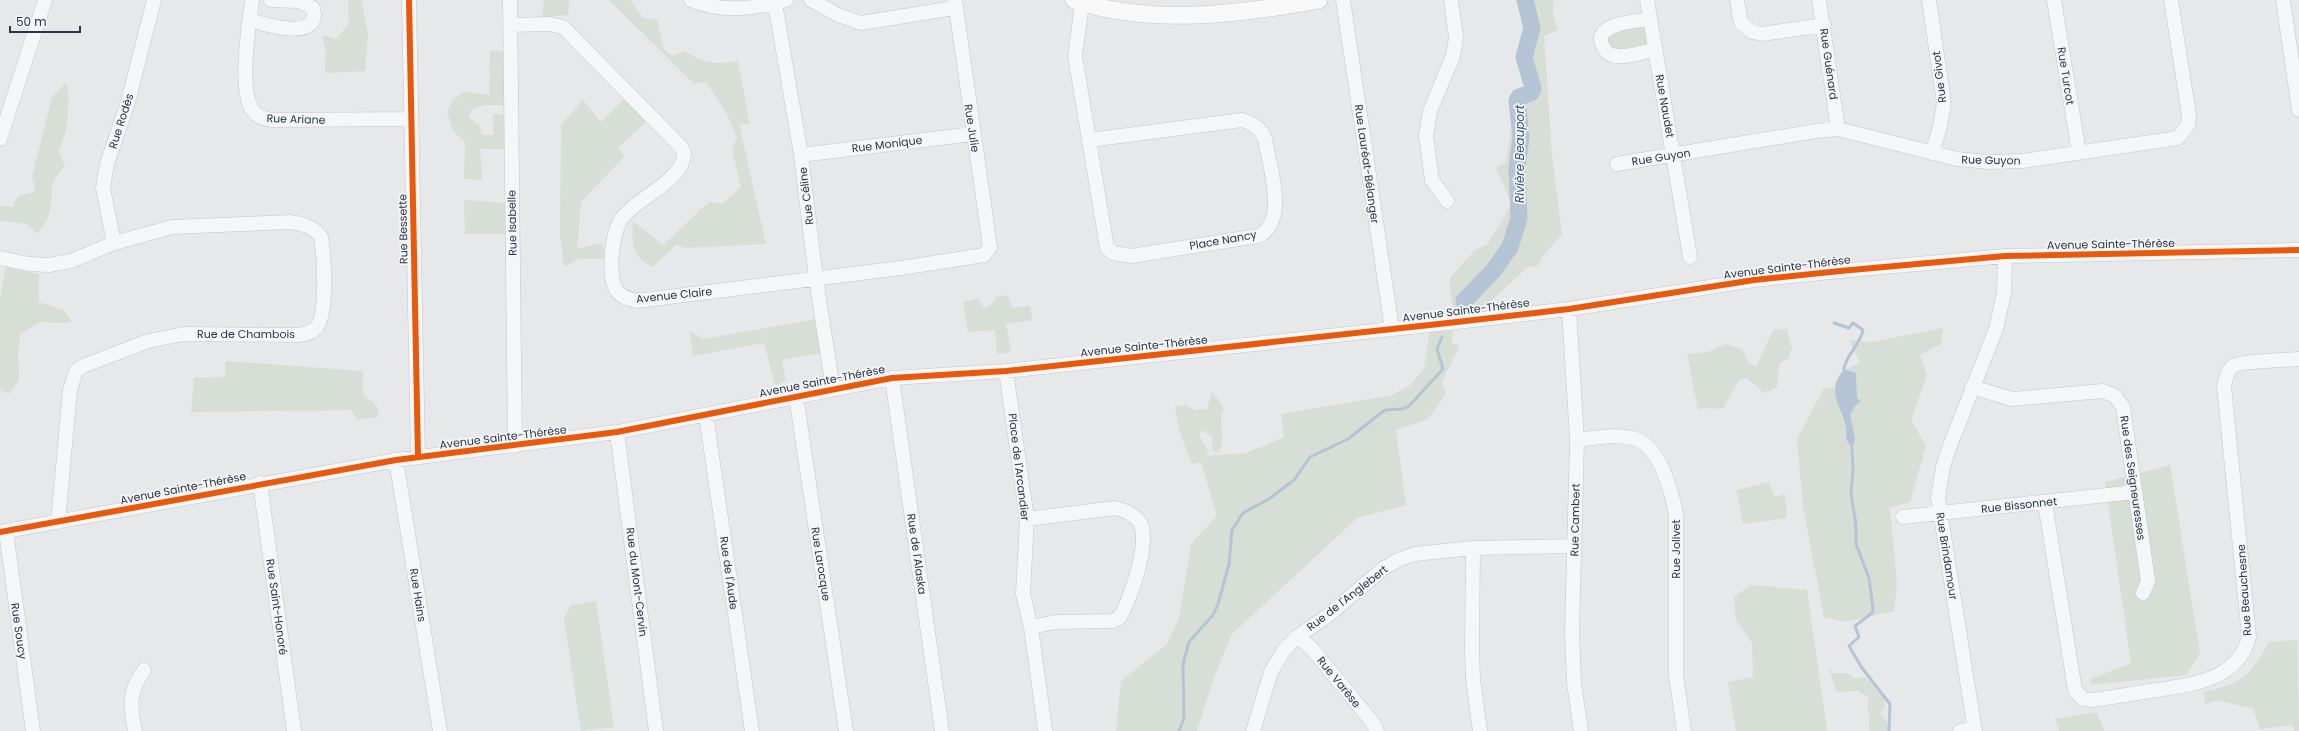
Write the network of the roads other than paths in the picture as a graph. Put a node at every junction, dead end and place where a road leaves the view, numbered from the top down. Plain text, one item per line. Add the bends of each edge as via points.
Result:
1 (45, 0) edge
2 (154, 0) edge
3 (252, 0) edge
4 (271, 0) edge
5 (409, 0) edge
6 (510, 0) edge
7 (692, 0) edge
8 (811, 0) edge
9 (1319, 0) edge
10 (1343, 0) edge
11 (1452, 0) edge
12 (1647, 0) edge
13 (1736, 0) edge
14 (1819, 0) edge
15 (1929, 0) edge
16 (2054, 0) edge
17 (2171, 0) edge
18 (2283, 0) edge
19 (1078, 1) edge
20 (781, 2) edge
21 (954, 4) edge
22 (1650, 19) junction
23 (250, 20) junction
24 (510, 25) junction
25 (1824, 25) junction
26 (1655, 49) junction
27 (2299, 110) edge
28 (411, 119) junction
29 (1838, 129) junction
30 (973, 134) junction
31 (0, 139) edge
32 (1090, 140) junction
33 (1932, 153) junction
34 (2078, 153) junction
35 (801, 155) junction
36 (1674, 155) junction
37 (1617, 164) dead end
38 (1447, 201) dead end
39 (114, 243) junction
40 (2299, 250) edge
41 (984, 255) joint
42 (2005, 256) junction
43 (1690, 257) dead end
44 (0, 258) edge
45 (816, 279) junction
46 (1569, 309) junction
47 (1392, 329) junction
48 (2299, 358) edge
49 (1006, 371) junction
50 (892, 378) junction
51 (1972, 388) junction
52 (833, 389) junction
53 (796, 396) junction
54 (706, 415) junction
55 (617, 432) junction
56 (1577, 440) junction
57 (515, 446) junction
58 (418, 457) junction
59 (396, 460) junction
60 (260, 483) junction
61 (2135, 492) junction
62 (2045, 503) junction
63 (1940, 513) junction
64 (1903, 517) dead end
65 (1027, 519) junction
66 (58, 522) junction
67 (3, 531) edge
68 (1575, 546) junction
69 (1473, 548) junction
70 (2143, 593) dead end
71 (1031, 627) junction
72 (1298, 636) junction
73 (144, 670) dead end
74 (1045, 730) dead end
75 (1974, 730) edge
76 (33, 731) edge
77 (134, 731) edge
78 (294, 731) edge
79 (440, 731) edge
80 (656, 731) edge
81 (752, 731) edge
82 (846, 731) edge
83 (942, 731) edge
84 (1253, 731) edge
85 (1377, 731) edge
86 (1480, 731) edge
87 (1581, 731) edge
88 (1684, 731) edge
89 (1960, 731) edge

1 - 31 street
2 - 39 street, Rue Rodès via 128,102 107,164 103,188
3 - 23 street, Rue Ariane
4 - 23 street via 306,4 313,8 315,16 312,24 306,27 280,28
5 - 28 street, Rue Bessette
6 - 24 street, Rue Isabelle
7 - 20 street via 723,9 741,9
8 - 21 street via 838,16 861,23
9 - 19 main road via 1270,8 1156,15 1113,11
10 - 47 street, Rue Lauréat-Bélanger
11 - 38 street via 1456,31 1453,56 1430,111 1426,136 1432,180
12 - 22 street, Rue Naudet
13 - 25 street via 1741,23 1752,32 1762,34
14 - 25 street, Rue Guénard
15 - 33 street, Rue Givot via 1944,103
16 - 34 street, Rue Turcot
17 - 34 street, Rue Guyon via 2189,115 2184,132 2178,138 2170,140
18 - 27 street
19 - 32 street, Place Nancy via 1075,56
20 - 35 street, Rue Céline
21 - 30 street, Rue Julie
22 - 26 street, Rue Naudet
22 - 26 street via 1609,28 1603,33 1601,42 1605,51 1612,55 1623,56
23 - 28 street, Rue Ariane via 247,38 246,93 252,110 258,117 272,120
24 - 45 street, Avenue Claire via 550,24 563,27 684,153 681,167 623,217 618,225 613,244 612,270 617,291 624,298 637,301
24 - 57 street, Rue Isabelle
25 - 29 street, Rue Guénard
26 - 36 street, Rue Naudet
28 - 58 street, Rue Bessette
29 - 33 street, Rue Guyon
29 - 36 street, Rue Guyon
30 - 35 street, Rue Monique
30 - 41 street, Rue Julie via 990,247
32 - 32 street, Place Nancy via 1105,240 1107,248 1113,253 1131,256 1258,236 1266,232 1270,226 1276,206 1265,139 1262,131 1250,122 1242,120
33 - 34 street, Rue Guyon via 1957,159 1989,162 2023,161
35 - 45 street, Rue Céline
36 - 37 street, Rue Guyon
36 - 43 street, Rue Naudet
39 - 44 street, Rue de Chambois via 71,261 49,265
39 - 66 street, Rue de Chambois via 172,227 290,222 306,225 316,230 321,237 323,311 317,327 311,332 299,335 184,334 148,341 76,371 70,390
40 - 42 street, Avenue Sainte-Thérèse
41 - 45 street, Avenue Claire
42 - 46 street, Avenue Sainte-Thérèse via 1754,280
42 - 51 street, Rue Brindamour via 2001,310
45 - 52 street, Rue Céline
46 - 47 street, Avenue Sainte-Thérèse
46 - 56 street, Rue Cambert
47 - 49 street, Avenue Sainte-Thérèse
48 - 62 street, Rue Beauchesne via 2240,364 2231,369 2226,376 2224,386 2249,637 2246,650 2223,673 2201,683 2093,700 2083,699 2075,690
49 - 50 street, Avenue Sainte-Thérèse
49 - 65 street, Place de l'Arcandier
50 - 52 street, Avenue Sainte-Thérèse
50 - 83 street, Rue de l'Alaska
51 - 61 street, Rue des Seigneuresses via 2012,399 2103,391 2115,396 2123,407
51 - 63 street, Rue Brindamour via 1943,467 1938,498
52 - 53 street, Avenue Sainte-Thérèse
53 - 54 street, Avenue Sainte-Thérèse
53 - 82 street, Rue Larocque
54 - 55 street, Avenue Sainte-Thérèse
54 - 81 street, Rue de l'Aude
55 - 57 street, Avenue Sainte-Thérèse
55 - 80 street, Rue du Mont-Cervin
56 - 68 street, Rue Cambert
56 - 88 street, Rue Jolivet via 1614,437 1635,439 1649,446 1658,461 1673,500 1676,515 1676,675
57 - 58 street, Avenue Sainte-Thérèse
58 - 59 street, Avenue Sainte-Thérèse
59 - 60 street, Avenue Sainte-Thérèse
59 - 79 street, Rue Hains
60 - 66 street, Avenue Sainte-Thérèse
60 - 78 street, Rue Saint-Honoré
61 - 62 street, Rue Bissonnet
61 - 70 street, Rue des Seigneuresses via 2148,581
62 - 63 street, Rue Bissonnet
63 - 64 street, Rue Bissonnet
63 - 75 street, Rue Brindamour
65 - 71 street, Place de l'Arcandier via 1023,594
65 - 71 street via 1115,508 1124,510 1140,521 1143,532 1142,549 1134,582 1119,618 1112,621 1056,622
66 - 67 street, Avenue Sainte-Thérèse
67 - 76 street, Rue Soucy
68 - 69 street, Rue de l'Anglebert
68 - 87 street, Rue Cambert via 1572,632 1574,683
69 - 72 street, Rue de l'Anglebert via 1415,554 1398,560 1384,568 1326,617
69 - 86 street via 1473,679
71 - 74 street, Place de l'Arcandier
72 - 84 street, Rue de l'Anglebert via 1284,650 1270,672
72 - 85 street, Rue Varèse via 1312,649
73 - 77 street via 134,684 131,696
75 - 89 street, Rue Brindamour

